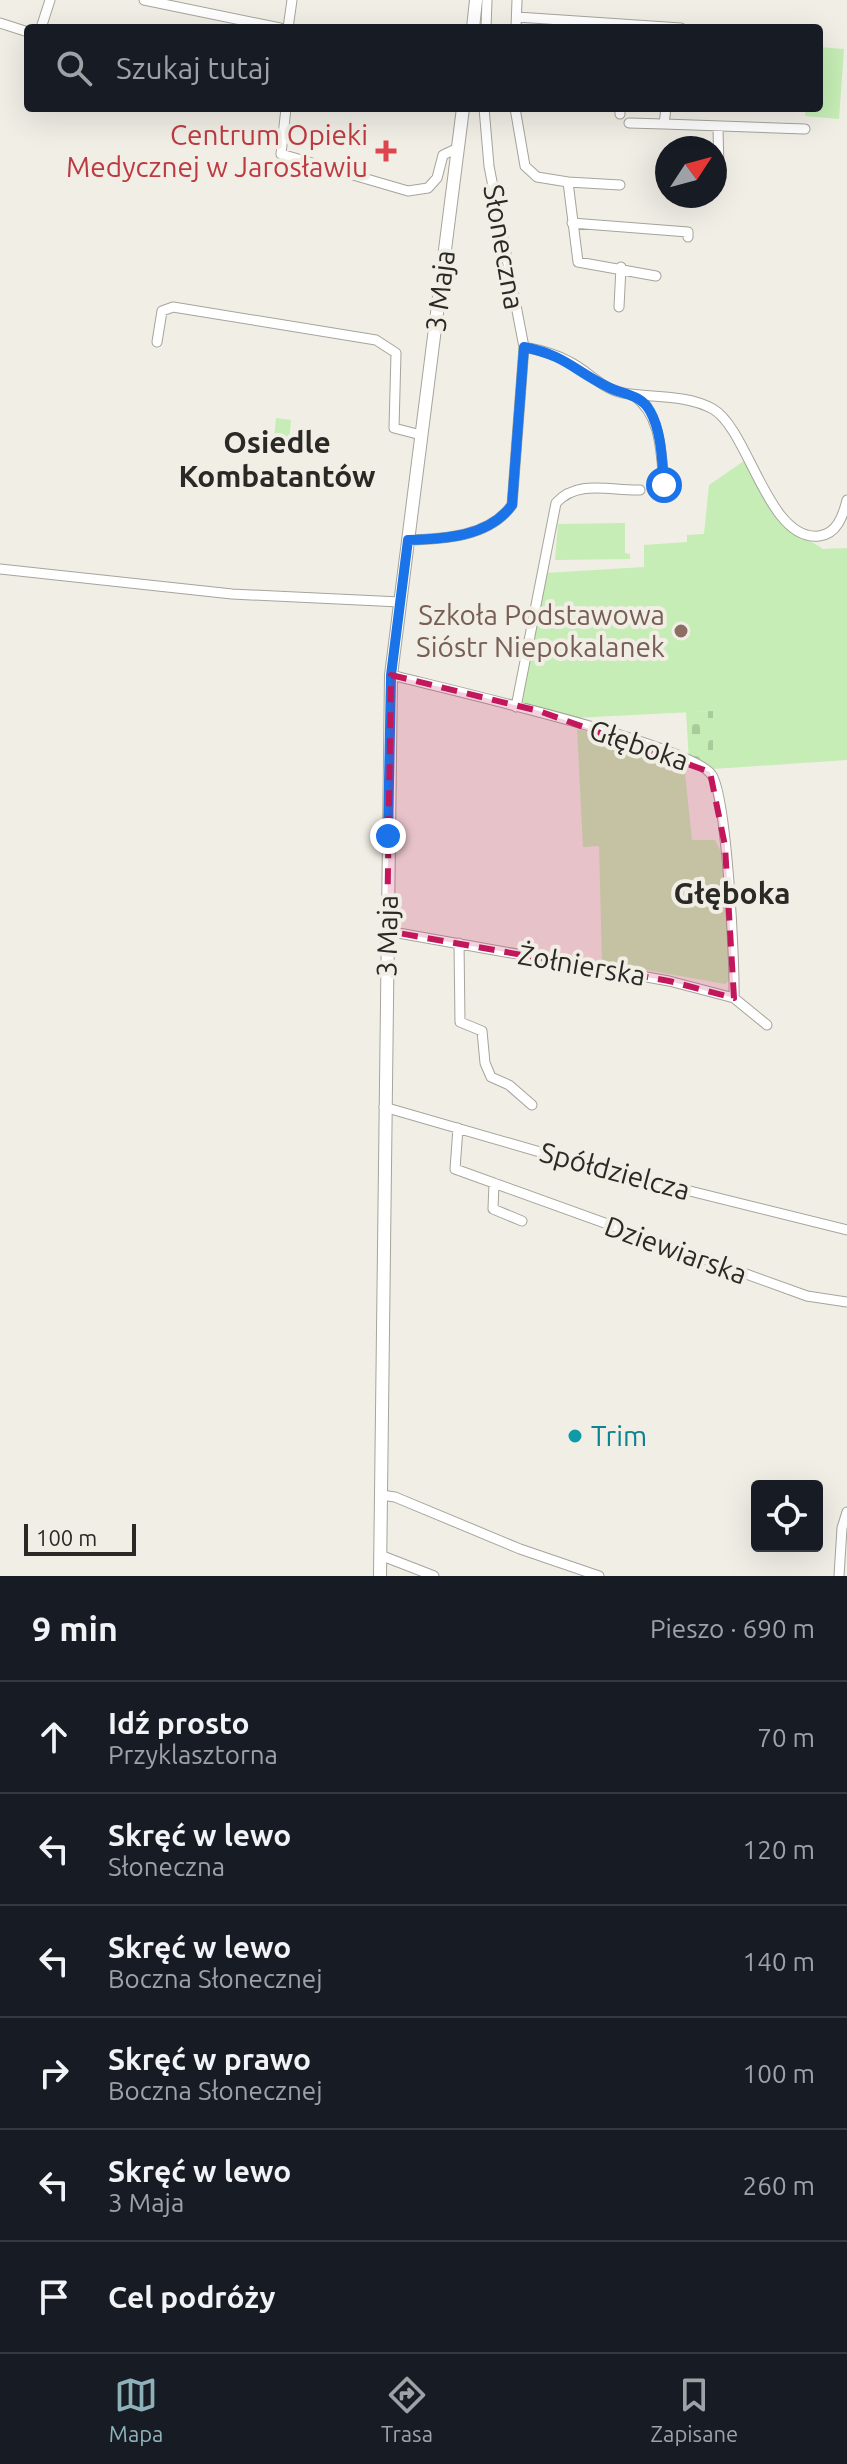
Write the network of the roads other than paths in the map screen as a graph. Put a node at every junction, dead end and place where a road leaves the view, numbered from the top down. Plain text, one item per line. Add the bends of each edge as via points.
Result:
1 (50, 0) edge
2 (144, 0) edge
3 (292, 0) edge
4 (476, 0) edge
5 (487, 0) edge
6 (517, 0) edge
7 (517, 17) junction
8 (0, 23) edge
9 (540, 23) edge
10 (42, 24) edge
11 (261, 24) edge
12 (289, 24) edge
13 (473, 24) edge
14 (486, 24) edge
15 (516, 24) edge
16 (589, 24) edge
17 (24, 31) edge
18 (286, 112) edge
19 (462, 112) edge
20 (484, 112) edge
21 (516, 112) edge
22 (666, 112) edge
23 (629, 123) dead end
24 (664, 124) junction
25 (718, 128) junction
26 (805, 129) dead end
27 (718, 136) edge
28 (458, 148) junction
29 (568, 182) junction
30 (620, 185) dead end
31 (572, 223) junction
32 (688, 237) dead end
33 (621, 267) junction
34 (656, 276) dead end
35 (619, 307) dead end
36 (157, 342) dead end
37 (524, 347) junction
38 (630, 393) junction
39 (421, 435) junction
40 (664, 485) dead end
41 (640, 490) dead end
42 (847, 500) edge
43 (408, 540) junction
44 (0, 569) edge
45 (400, 602) junction
46 (391, 675) junction
47 (516, 707) junction
48 (387, 931) junction
49 (459, 943) junction
50 (734, 998) junction
51 (767, 1025) dead end
52 (532, 1105) dead end
53 (384, 1107) junction
54 (458, 1128) junction
55 (494, 1183) junction
56 (522, 1221) dead end
57 (847, 1230) edge
58 (847, 1302) edge
59 (381, 1495) junction
60 (847, 1512) edge
61 (380, 1555) junction
62 (380, 1576) edge
63 (434, 1576) edge
64 (599, 1576) edge
65 (839, 1576) edge

1 - 10 street
2 - 11 street
3 - 12 street
4 - 13 street
5 - 14 street
6 - 7 street
7 - 9 street
7 - 15 street
8 - 17 street
9 - 16 street
18 - 28 street via 281,154 414,192 434,183 443,155
19 - 28 street, 3 Maja
20 - 37 street, Słoneczna via 489,166
21 - 29 street via 525,166 537,177
22 - 24 street
23 - 24 street
24 - 25 street
25 - 26 street via 729,124
25 - 27 street
28 - 39 street, 3 Maja
29 - 30 street
29 - 31 street
31 - 32 street via 688,232
31 - 33 street via 578,262
33 - 34 street
33 - 35 street
36 - 39 street via 164,307 376,340 396,353 394,428
37 - 38 street, Słoneczna via 560,357 602,384
37 - 43 street via 512,505 486,527 442,540
38 - 40 street via 653,417
38 - 42 street, Słoneczna via 698,403 719,413 772,502 809,536 827,534 842,517
39 - 43 street, 3 Maja
41 - 47 street via 591,487 556,503
43 - 45 street, 3 Maja
44 - 45 street via 232,594
45 - 46 street, 3 Maja
46 - 47 street, Głęboka
46 - 48 street, 3 Maja
47 - 50 street, Głęboka via 672,753 710,772 725,846
48 - 49 street, Żołnierska
48 - 53 street, 3 Maja
49 - 50 street, Żołnierska via 656,978
49 - 52 street via 460,1022 482,1031 491,1077
50 - 51 street, Żołnierska
53 - 54 street, Spółdzielcza
53 - 59 street, 3 Maja
54 - 55 street, Dziewiarska via 455,1169
54 - 57 street, Spółdzielcza
55 - 56 street via 493,1209
55 - 58 street, Dziewiarska via 807,1296
59 - 61 street, 3 Maja
59 - 64 street
60 - 65 street
61 - 62 street, 3 Maja
61 - 63 street

